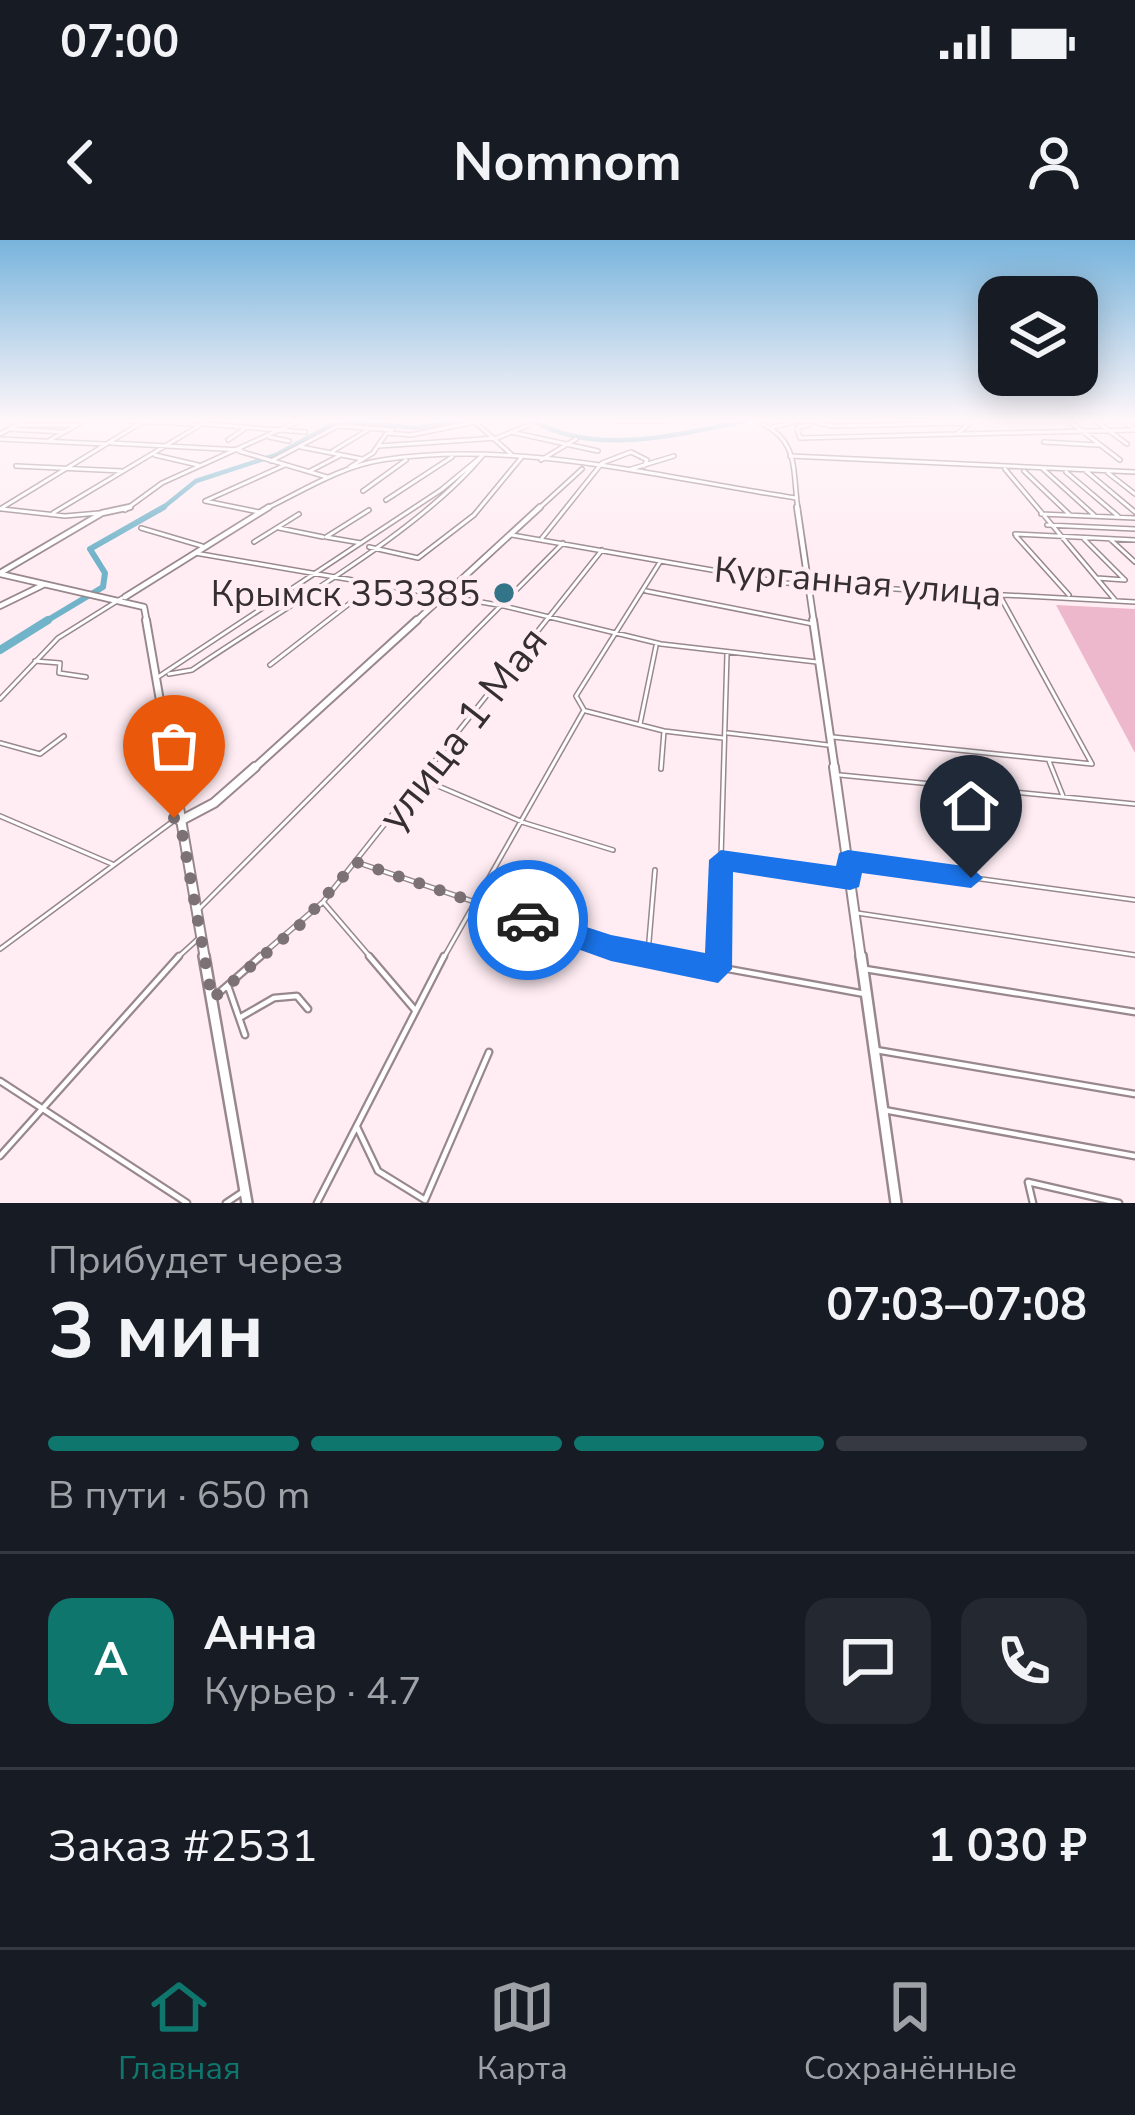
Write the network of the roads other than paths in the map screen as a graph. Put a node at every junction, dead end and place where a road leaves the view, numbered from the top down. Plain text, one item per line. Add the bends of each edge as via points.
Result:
1 (16, 466) dead end
2 (69, 466) edge
3 (135, 466) edge
4 (201, 466) edge
5 (283, 466) edge
6 (288, 466) edge
7 (319, 466) edge
8 (352, 466) edge
9 (368, 466) edge
10 (396, 466) edge
11 (439, 466) edge
12 (468, 466) edge
13 (471, 466) edge
14 (515, 466) edge
15 (572, 466) edge
16 (604, 466) edge
17 (644, 466) edge
18 (791, 466) edge
19 (983, 466) edge
20 (1004, 467) junction
21 (66, 468) junction
22 (583, 468) junction
23 (1021, 468) junction
24 (601, 469) junction
25 (1042, 469) junction
26 (630, 470) junction
27 (1064, 470) junction
28 (1085, 470) junction
29 (127, 471) junction
30 (343, 471) junction
31 (1106, 471) junction
32 (308, 472) junction
33 (1135, 475) edge
34 (328, 478) junction
35 (363, 490) dead end
36 (1135, 494) edge
37 (796, 498) junction
38 (386, 500) dead end
39 (82, 504) junction
40 (0, 509) edge
41 (369, 510) dead end
42 (259, 512) junction
43 (1135, 512) edge
44 (53, 513) junction
45 (102, 513) junction
46 (87, 514) junction
47 (299, 514) dead end
48 (1038, 514) junction
49 (1070, 515) junction
50 (1095, 516) junction
51 (1119, 518) junction
52 (1135, 518) edge
53 (1046, 525) junction
54 (278, 527) junction
55 (140, 528) dead end
56 (1135, 529) edge
57 (512, 535) junction
58 (1058, 536) junction
59 (326, 537) junction
60 (1083, 538) junction
61 (541, 539) junction
62 (1111, 539) junction
63 (1135, 540) edge
64 (254, 542) dead end
65 (563, 543) junction
66 (362, 544) junction
67 (202, 546) junction
68 (369, 547) junction
69 (602, 550) junction
70 (195, 553) junction
71 (661, 561) junction
72 (1135, 562) edge
73 (319, 573) junction
74 (0, 574) edge
75 (329, 574) junction
76 (1095, 578) junction
77 (1125, 580) junction
78 (1135, 580) edge
79 (376, 583) junction
80 (808, 583) junction
81 (46, 584) junction
82 (644, 590) junction
83 (999, 595) junction
84 (450, 596) junction
85 (122, 598) junction
86 (1072, 598) junction
87 (1116, 601) junction
88 (1135, 602) edge
89 (0, 606) edge
90 (504, 606) junction
91 (551, 616) junction
92 (814, 624) junction
93 (617, 633) junction
94 (657, 643) junction
95 (727, 651) junction
96 (33, 661) junction
97 (819, 662) junction
98 (270, 665) dead end
99 (167, 674) junction
100 (86, 676) dead end
101 (156, 677) junction
102 (0, 699) edge
103 (584, 710) junction
104 (639, 726) junction
105 (664, 731) junction
106 (64, 736) dead end
107 (724, 736) junction
108 (828, 741) junction
109 (0, 743) edge
110 (1048, 760) junction
111 (662, 769) dead end
112 (832, 775) junction
113 (422, 779) junction
114 (1064, 797) junction
115 (1135, 804) edge
116 (0, 816) edge
117 (519, 819) junction
118 (180, 821) junction
119 (613, 850) dead end
120 (721, 860) junction
121 (848, 861) junction
122 (356, 862) junction
123 (114, 864) junction
124 (656, 870) dead end
125 (850, 879) junction
126 (1135, 900) edge
127 (323, 902) junction
128 (473, 902) junction
129 (196, 911) junction
130 (855, 913) junction
131 (201, 937) junction
132 (0, 949) edge
133 (648, 955) junction
134 (1135, 955) edge
135 (863, 968) junction
136 (718, 969) junction
137 (228, 986) junction
138 (867, 995) junction
139 (212, 999) junction
140 (308, 1009) dead end
141 (415, 1010) junction
142 (1135, 1012) edge
143 (241, 1017) junction
144 (245, 1035) dead end
145 (874, 1049) junction
146 (490, 1052) dead end
147 (0, 1081) edge
148 (1135, 1094) edge
149 (43, 1108) junction
150 (882, 1110) junction
151 (356, 1126) junction
152 (0, 1156) edge
153 (1135, 1156) edge
154 (246, 1197) edge
155 (187, 1203) edge
156 (226, 1203) edge
157 (317, 1203) edge
158 (896, 1203) edge
159 (1033, 1203) edge
160 (1119, 1203) edge

1 - 21 street
2 - 21 main road
3 - 29 street
4 - 45 main road via 126,510
5 - 42 street via 205,501
6 - 32 street
7 - 32 street
8 - 30 street
9 - 30 main road
10 - 35 street
11 - 38 street
12 - 66 street
13 - 68 street
14 - 68 street via 474,515 418,558
15 - 22 main road
16 - 24 street
17 - 26 street
18 - 37 main road
19 - 20 street
20 - 23 street
20 - 48 street
21 - 29 street
21 - 40 main road
22 - 24 main road
22 - 57 main road
23 - 25 street
23 - 49 street
24 - 26 main road
24 - 61 street
25 - 27 street
25 - 50 street
26 - 37 main road
27 - 28 street
27 - 51 street
28 - 31 street
28 - 43 street
29 - 39 street
30 - 34 main road
31 - 33 street
31 - 36 street
32 - 34 street
34 - 42 main road
37 - 80 main road
39 - 44 street
39 - 46 street
40 - 44 street
41 - 59 street
42 - 67 main road
44 - 46 street
45 - 46 street
45 - 74 main road
47 - 54 street
48 - 49 street
48 - 53 street
49 - 50 street
50 - 51 street
51 - 52 street
53 - 56 street
53 - 58 street
54 - 59 street
54 - 64 street
55 - 67 street
57 - 61 street, Курганная улица
57 - 84 main road
58 - 60 street
58 - 76 street
58 - 86 street via 1016,534
59 - 66 street
60 - 62 street
60 - 77 street
61 - 65 street, Курганная улица
62 - 63 street
62 - 72 street
65 - 69 street, Курганная улица
65 - 90 street
66 - 68 street
66 - 73 street
67 - 70 main road
68 - 75 street
69 - 71 street, Курганная улица
69 - 91 street, улица 1 Мая
70 - 73 street
70 - 85 main road
71 - 80 street, Курганная улица
71 - 82 street
73 - 75 street
73 - 99 street
74 - 81 main road
75 - 79 street
75 - 99 street via 192,670
76 - 77 street
76 - 87 street
77 - 78 street
79 - 84 street
79 - 98 street
80 - 83 street, Курганная улица
80 - 92 main road
81 - 85 main road
81 - 89 main road
82 - 92 street
82 - 93 street
83 - 86 street, Курганная улица
83 - 110 street via 1092,764
84 - 90 street
84 - 118 main road via 214,803
85 - 96 street
85 - 101 main road via 144,607
86 - 87 street, Курганная улица
87 - 88 street, Курганная улица
90 - 91 street
90 - 129 street
91 - 93 street
91 - 113 street, улица 1 Мая
92 - 97 main road
93 - 94 street
93 - 103 street via 577,696
94 - 95 street
94 - 104 street
95 - 97 street
95 - 107 street
96 - 100 street
96 - 102 street
97 - 108 main road
99 - 101 street
101 - 118 main road
103 - 104 street
103 - 117 street
104 - 105 street
105 - 107 street
105 - 111 street
106 - 109 street via 40,754
107 - 108 street
107 - 120 street
108 - 110 street
108 - 112 main road
110 - 114 street
112 - 114 street
112 - 121 main road
113 - 117 street
113 - 122 street, улица 1 Мая
114 - 115 street
116 - 123 street
117 - 119 street
117 - 128 street
118 - 123 street via 169,820
118 - 129 main road
120 - 125 street
120 - 136 street
121 - 125 main road
121 - 126 street
122 - 127 street, улица 1 Мая
122 - 128 street
123 - 132 street
124 - 133 street
125 - 130 main road
127 - 137 street, улица 1 Мая
127 - 141 street
128 - 133 street
128 - 141 street
129 - 131 main road
130 - 134 street
130 - 135 main road
131 - 139 main road
131 - 149 street
133 - 136 street
135 - 138 main road
135 - 142 street
136 - 138 street
137 - 139 street, улица 1 Мая
137 - 143 street
138 - 145 main road
139 - 154 main road
140 - 143 street via 296,996 274,998
141 - 151 street
143 - 144 street
145 - 148 street
145 - 150 main road
146 - 151 street via 425,1200 378,1172
147 - 149 street
149 - 152 street
149 - 155 street
150 - 153 street
150 - 158 main road
151 - 157 street
154 - 156 street
159 - 160 street via 1028,1182

